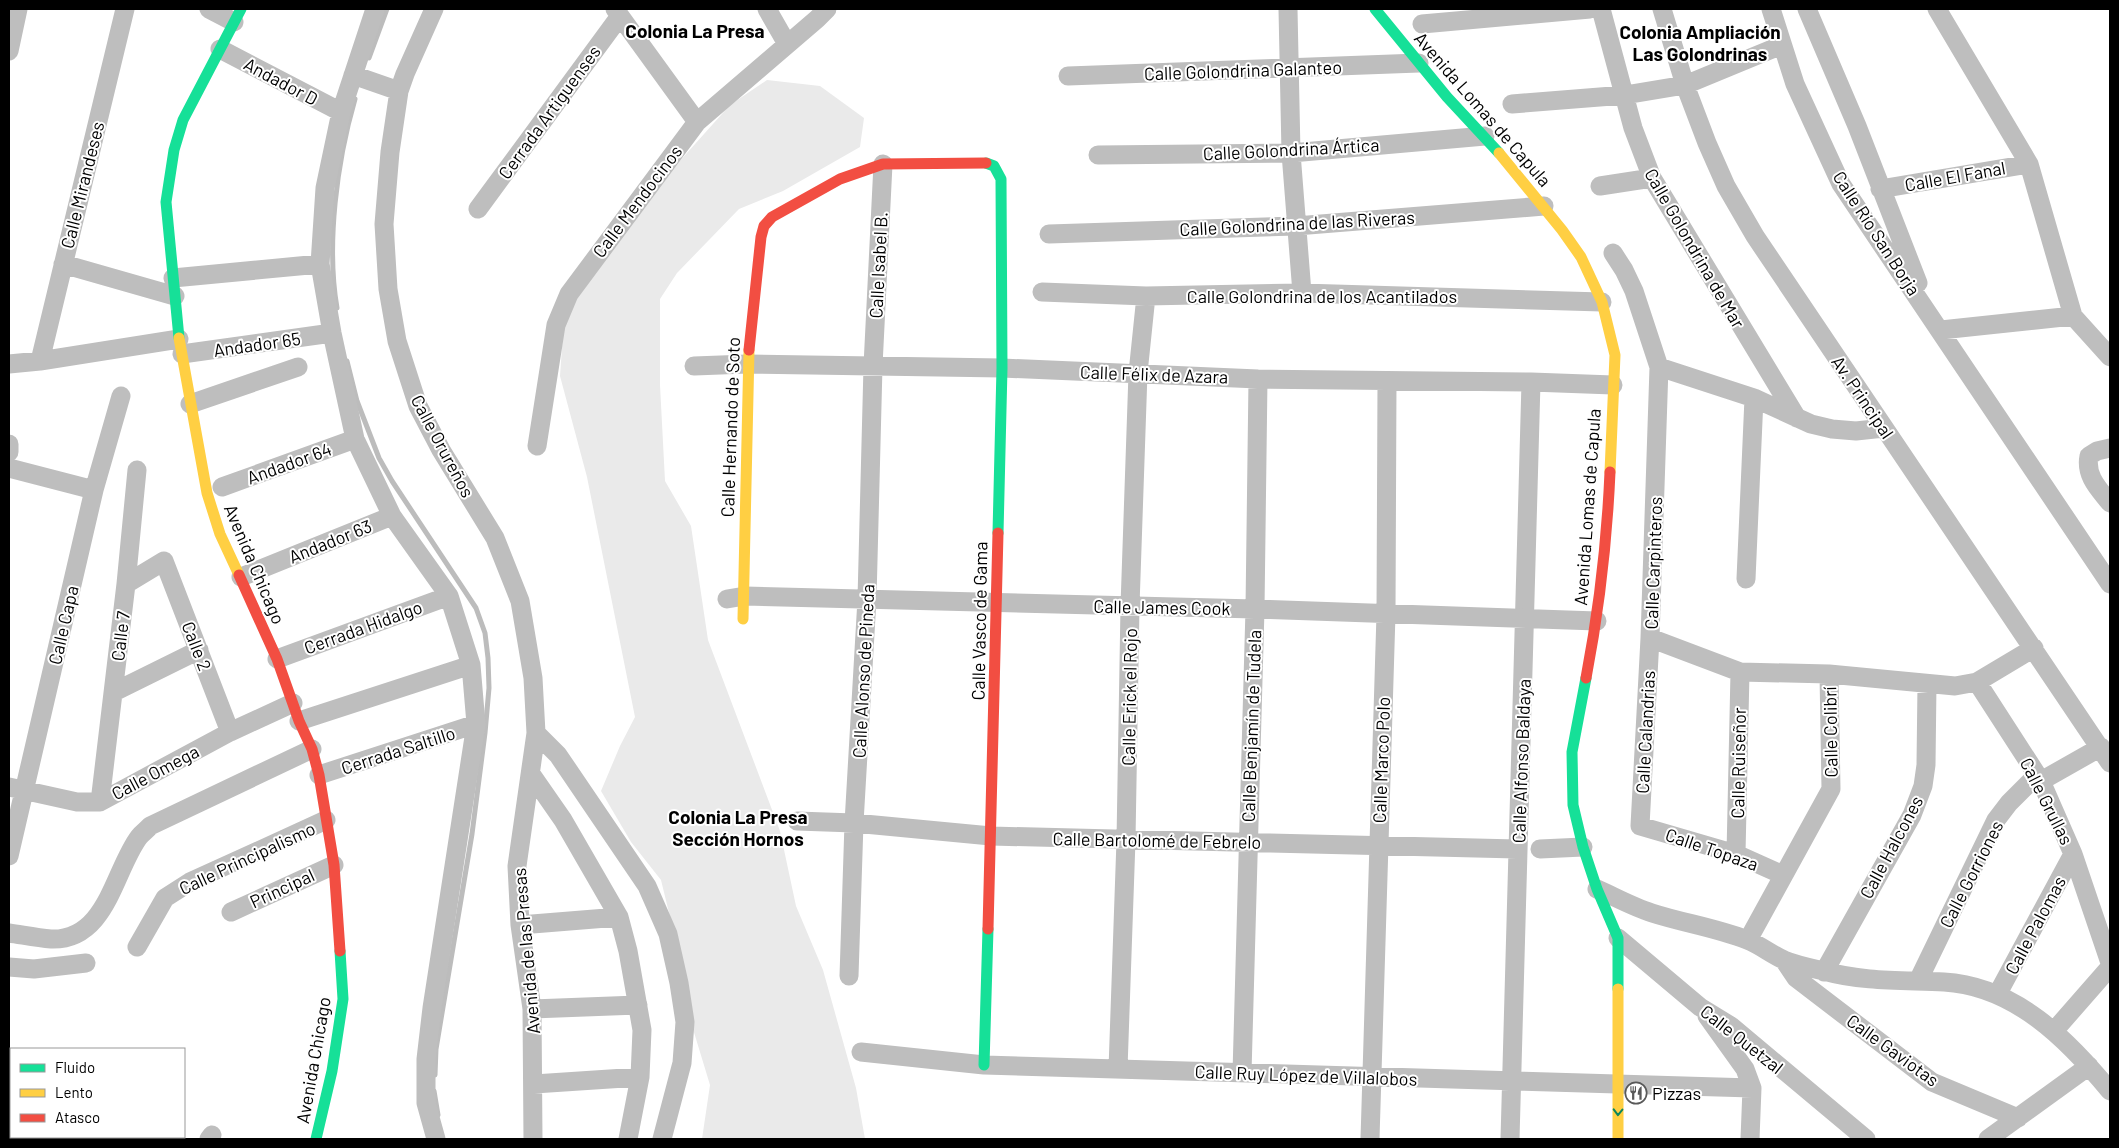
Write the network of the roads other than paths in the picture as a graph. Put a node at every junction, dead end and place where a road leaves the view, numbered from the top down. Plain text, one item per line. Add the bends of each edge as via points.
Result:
1 (18, 9) edge
2 (125, 9) edge
3 (210, 9) edge
4 (375, 9) edge
5 (767, 9) edge
6 (827, 9) edge
7 (1288, 9) edge
8 (1376, 9) edge
9 (1590, 9) edge
10 (1601, 9) edge
11 (1662, 9) edge
12 (1771, 9) edge
13 (1807, 9) edge
14 (1937, 9) edge
15 (428, 12) edge
16 (617, 12) edge
17 (238, 16) edge
18 (1422, 24) dead end
19 (787, 44) junction
20 (1782, 45) junction
21 (220, 49) junction
22 (9, 51) edge
23 (1419, 63) junction
24 (1289, 68) junction
25 (354, 76) junction
26 (1068, 76) dead end
27 (1685, 85) junction
28 (399, 91) junction
29 (1626, 95) junction
30 (1512, 104) dead end
31 (341, 112) junction
32 (697, 122) junction
33 (1485, 136) junction
34 (1291, 153) junction
35 (1098, 155) dead end
36 (883, 164) junction
37 (2029, 164) junction
38 (1652, 178) junction
39 (1600, 186) dead end
40 (1880, 189) junction
41 (1544, 206) junction
42 (478, 209) dead end
43 (1296, 226) junction
44 (1049, 234) dead end
45 (1613, 253) dead end
46 (63, 264) junction
47 (320, 264) junction
48 (174, 287) junction
49 (1042, 292) dead end
50 (1302, 293) junction
51 (1146, 296) junction
52 (1602, 302) junction
53 (2073, 316) junction
54 (1936, 324) junction
55 (332, 333) junction
56 (181, 346) junction
57 (2110, 357) edge
58 (40, 362) junction
59 (9, 364) edge
60 (747, 364) junction
61 (694, 366) dead end
62 (873, 366) junction
63 (298, 367) dead end
64 (1659, 367) junction
65 (1002, 368) junction
66 (1138, 373) junction
67 (1258, 379) junction
68 (1387, 381) junction
69 (1531, 382) junction
70 (1613, 386) junction
71 (121, 396) dead end
72 (1754, 398) junction
73 (190, 404) junction
74 (1797, 418) junction
75 (1884, 428) junction
76 (355, 439) junction
77 (9, 444) edge
78 (537, 446) dead end
79 (2110, 448) edge
80 (9, 452) edge
81 (9, 468) edge
82 (137, 470) dead end
83 (222, 487) dead end
84 (94, 490) junction
85 (2110, 503) edge
86 (392, 516) junction
87 (241, 577) junction
88 (1746, 579) dead end
89 (126, 584) junction
90 (2110, 584) edge
91 (449, 596) junction
92 (736, 598) junction
93 (867, 599) junction
94 (997, 604) junction
95 (1130, 606) junction
96 (1254, 609) junction
97 (1386, 614) junction
98 (744, 618) dead end
99 (1526, 620) junction
100 (1597, 621) junction
101 (1650, 638) junction
102 (2034, 648) junction
103 (199, 650) junction
104 (277, 658) junction
105 (471, 665) junction
106 (1740, 672) junction
107 (1829, 674) junction
108 (1978, 682) junction
109 (1927, 684) junction
110 (114, 692) junction
111 (296, 712) junction
112 (476, 724) junction
113 (230, 732) junction
114 (536, 733) junction
115 (312, 749) junction
116 (2106, 755) edge
117 (531, 774) junction
118 (319, 775) junction
119 (2039, 778) junction
120 (16, 789) edge
121 (100, 802) junction
122 (326, 820) junction
123 (797, 821) dead end
124 (854, 823) junction
125 (1640, 826) joint
126 (991, 836) junction
127 (1126, 840) junction
128 (1248, 843) junction
129 (1378, 844) junction
130 (1582, 847) junction
131 (1517, 848) junction
132 (1540, 849) dead end
133 (1736, 854) junction
134 (2073, 854) junction
135 (9, 856) edge
136 (334, 865) junction
137 (1783, 875) junction
138 (1597, 889) junction
139 (231, 912) dead end
140 (619, 917) junction
141 (520, 925) junction
142 (9, 933) edge
143 (1618, 938) junction
144 (1748, 940) junction
145 (137, 947) dead end
146 (1784, 960) junction
147 (86, 963) dead end
148 (2110, 963) edge
149 (9, 967) edge
150 (2110, 967) edge
151 (1824, 972) junction
152 (849, 976) dead end
153 (1918, 981) junction
154 (1997, 995) junction
155 (638, 1005) junction
156 (1700, 1006) junction
157 (532, 1010) junction
158 (2054, 1031) junction
159 (861, 1052) dead end
160 (984, 1065) junction
161 (2089, 1066) junction
162 (1118, 1069) junction
163 (1242, 1073) junction
164 (1371, 1076) junction
165 (640, 1077) junction
166 (1512, 1081) junction
167 (534, 1084) junction
168 (1619, 1085) junction
169 (1752, 1088) junction
170 (2110, 1091) edge
171 (2018, 1118) junction
172 (316, 1139) edge
173 (436, 1139) edge
174 (533, 1139) edge
175 (628, 1139) edge
176 (662, 1139) edge
177 (1370, 1139) edge
178 (1510, 1139) edge
179 (1618, 1139) edge
180 (1750, 1139) edge
181 (1866, 1139) edge
182 (1988, 1139) edge

1 - 22 street
2 - 46 street, Calle Mirandeses
3 - 17 street
4 - 25 street
5 - 19 street
6 - 19 street, Calle Mendocinos
7 - 24 street
8 - 23 street, Avenida Lomas de Capula
9 - 18 street
10 - 29 street, Calle Golondrina de Mar
11 - 27 street, Av. Principal
12 - 20 street, Calle Río San Borja
13 - 40 street, Calle Río San Borja
14 - 37 street
15 - 28 street, Calle Orureños
16 - 32 street
16 - 42 street, Cerrada Artiguenses
17 - 21 street, Avenida Chicago
19 - 32 street, Calle Mendocinos
20 - 27 street
20 - 54 street, Calle Río San Borja via 1795,84 1841,184
21 - 31 street, Andador D
21 - 48 street, Avenida Chicago via 183,120 174,150 166,202
23 - 24 street, Calle Golondrina Galanteo
23 - 33 street, Avenida Lomas de Capula
24 - 26 street, Calle Golondrina Galanteo
24 - 34 street
25 - 28 street
25 - 31 street
27 - 29 street
27 - 75 street, Av. Principal via 1726,186 1755,236
28 - 114 street, Calle Orureños via 384,224 388,289 397,341 418,406 495,538 520,601 533,678
29 - 30 street
29 - 38 street, Calle Golondrina de Mar via 1633,128
31 - 47 street via 325,188
32 - 78 street, Calle Mendocinos via 569,294 556,325
33 - 34 street, Calle Golondrina Ártica
33 - 41 street, Avenida Lomas de Capula
34 - 35 street, Calle Golondrina Ártica
34 - 43 street
36 - 60 street, Calle Hernando de Soto via 852,173 772,217 764,226 760,237
36 - 62 street, Calle Isabel B.
36 - 65 street, Calle Vasco de Gama via 986,162 994,166 1001,179
37 - 40 street, Calle El Fanal
37 - 53 street
38 - 39 street
38 - 74 street, Calle Golondrina de Mar
40 - 54 street, Calle Río San Borja
41 - 43 street, Calle Golondrina de las Riveras
41 - 52 street, Avenida Lomas de Capula via 1581,257
43 - 44 street, Calle Golondrina de las Riveras
43 - 50 street
45 - 64 street, Calle Carpinteros via 1634,291
46 - 48 street
46 - 58 street, Calle Mirandeses
47 - 48 street
47 - 55 street
48 - 56 street, Avenida Chicago
49 - 51 street, Calle Golondrina de los Acantilados
50 - 51 street, Calle Golondrina de los Acantilados
50 - 52 street, Calle Golondrina de los Acantilados
51 - 66 street, Calle Erick el Rojo
52 - 70 street, Avenida Lomas de Capula via 1615,355
53 - 54 street
53 - 57 street
54 - 90 street, Calle Río San Borja
55 - 56 street, Andador 65
55 - 76 street
56 - 58 street, Andador 65
56 - 73 street, Avenida Chicago
58 - 59 street, Andador 65
60 - 61 street, Calle Félix de Azara
60 - 62 street, Calle Félix de Azara
60 - 92 street, Calle Hernando de Soto
62 - 65 street, Calle Félix de Azara
62 - 93 street, Calle Alonso de Pineda
63 - 73 street
64 - 72 street
64 - 101 street, Calle Carpinteros
65 - 66 street, Calle Félix de Azara
65 - 94 street, Calle Vasco de Gama
66 - 67 street, Calle Félix de Azara
66 - 95 street, Calle Erick el Rojo
67 - 68 street, Calle Félix de Azara
67 - 96 street, Calle Benjamín de Tudela
68 - 69 street, Calle Félix de Azara
68 - 97 street, Calle Marco Polo
69 - 70 street, Calle Félix de Azara
69 - 99 street, Calle Alfonso Baldaya
70 - 100 street, Avenida Lomas de Capula via 1608,512
71 - 84 street, Calle Capa
72 - 74 street
72 - 88 street
73 - 87 street, Avenida Chicago via 207,493 220,534
74 - 75 street via 1832,429
75 - 102 street, Av. Principal
76 - 83 street, Andador 64
76 - 86 street
77 - 80 street
79 - 85 street via 2089,456 2087,466 2093,482
81 - 84 street
82 - 89 street, Calle 7
84 - 120 street, Calle Capa
86 - 87 street, Andador 63
86 - 91 street
87 - 104 street, Avenida Chicago
89 - 103 street, Calle 2 via 164,561
89 - 110 street, Calle 7
91 - 104 street, Cerrada Hidalgo
91 - 105 street
92 - 93 street, Calle James Cook
92 - 98 street, Calle Hernando de Soto
93 - 94 street, Calle James Cook
93 - 124 street, Calle Alonso de Pineda
94 - 95 street, Calle James Cook
94 - 126 street, Calle Vasco de Gama
95 - 96 street, Calle James Cook
95 - 127 street, Calle Erick el Rojo
96 - 97 street, Calle James Cook
96 - 128 street, Calle Benjamín de Tudela
97 - 99 street, Calle James Cook
97 - 129 street, Calle Marco Polo
99 - 100 street, Calle James Cook
99 - 131 street, Calle Alfonso Baldaya
100 - 130 street, Avenida Lomas de Capula via 1572,752 1573,805
101 - 106 street, Calle Carpinteros
101 - 125 street, Calle Calandrias
102 - 108 street
102 - 116 street, Av. Principal
103 - 110 street
103 - 113 street, Calle 2
104 - 111 street, Avenida Chicago
105 - 111 street, Calle Omega
105 - 112 street
106 - 107 street, Calle Carpinteros
106 - 133 street, Calle Ruiseñor
107 - 109 street, Calle Carpinteros
107 - 137 street, Calle Colibrí via 1831,789
108 - 109 street, Calle Carpinteros via 1955,686
108 - 119 street, Calle Grullas
109 - 151 street, Calle Halcones via 1923,786 1912,815
110 - 121 street, Calle 7
111 - 113 street, Calle Omega
111 - 115 street, Avenida Chicago
112 - 118 street, Cerrada Saltillo
112 - 173 street via 426,1058 426,1103
113 - 121 street, Calle Omega
114 - 117 street, Avenida de las Presas
114 - 176 street via 558,755 647,886 668,934 685,1022 682,1063
115 - 118 street, Avenida Chicago
115 - 142 street via 150,826 133,848 102,911 87,926 72,935 52,939
116 - 119 street, Calle Gorriones
117 - 140 street via 563,820
117 - 141 street, Avenida de las Presas via 518,866
118 - 122 street, Avenida Chicago
119 - 134 street, Calle Grullas
119 - 153 street, Calle Gorriones via 2009,803 1996,820
120 - 121 street, Calle Omega via 77,802
120 - 135 street, Calle Capa
122 - 136 street, Avenida Chicago
122 - 145 street, Calle Principalismo via 190,882 164,898
123 - 124 street, Calle Bartolomé de Febrelo
124 - 126 street, Calle Bartolomé de Febrelo
124 - 152 street, Calle Alonso de Pineda
125 - 133 street, Calle Topaza
126 - 127 street, Calle Bartolomé de Febrelo
126 - 160 street, Calle Vasco de Gama
127 - 128 street, Calle Bartolomé de Febrelo
127 - 162 street, Calle Erick el Rojo
128 - 129 street, Calle Bartolomé de Febrelo
128 - 163 street, Calle Benjamín de Tudela
129 - 131 street, Calle Bartolomé de Febrelo
129 - 164 street, Calle Marco Polo
130 - 132 street
130 - 138 street, Avenida Lomas de Capula
131 - 166 street, Calle Alfonso Baldaya
133 - 137 street, Calle Topaza
134 - 148 street, Calle Grullas
134 - 154 street, Calle Palomas
136 - 139 street, Principal
136 - 172 street, Avenida Chicago via 343,999 332,1070
137 - 144 street
138 - 143 street, Avenida Lomas de Capula
138 - 144 street via 1650,912
140 - 141 street
140 - 155 street
141 - 157 street, Avenida de las Presas
143 - 156 street, Calle Quetzal
143 - 168 street, Avenida Lomas de Capula
144 - 146 street
146 - 151 street
146 - 171 street, Calle Gaviotas via 1796,978 1932,1082
147 - 149 street via 34,969
150 - 158 street
151 - 153 street
153 - 154 street via 1946,982
154 - 158 street via 2026,1010
155 - 157 street
155 - 165 street via 642,1030
156 - 169 street via 1745,1069
156 - 181 street, Calle Quetzal via 1731,1026
157 - 167 street, Avenida de las Presas
158 - 161 street
159 - 160 street, Calle Ruy López de Villalobos
160 - 162 street, Calle Ruy López de Villalobos
161 - 170 street
161 - 171 street
162 - 163 street, Calle Ruy López de Villalobos
163 - 164 street, Calle Ruy López de Villalobos
164 - 166 street, Calle Ruy López de Villalobos
164 - 177 street, Calle Marco Polo
165 - 167 street
165 - 175 street
166 - 168 street, Calle Ruy López de Villalobos
166 - 178 street, Calle Alfonso Baldaya
167 - 174 street, Avenida de las Presas
168 - 169 street, Calle Ruy López de Villalobos
168 -> 179 street, Avenida Lomas de Capula
169 - 180 street
171 - 182 street

